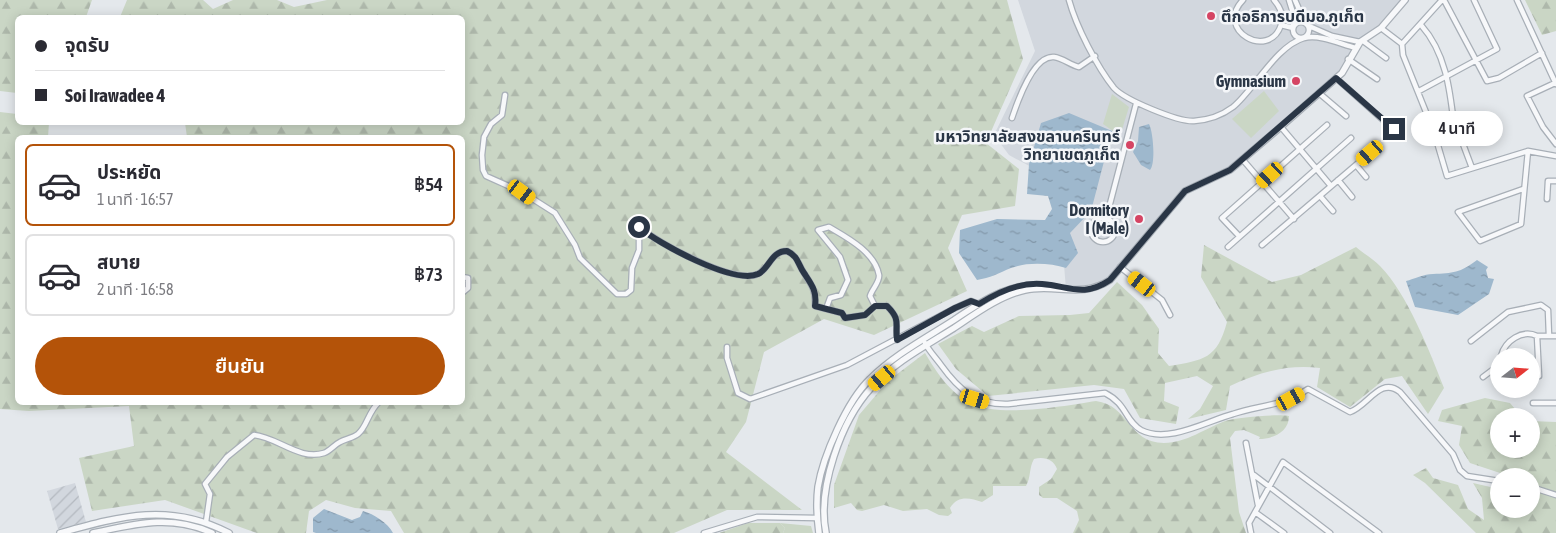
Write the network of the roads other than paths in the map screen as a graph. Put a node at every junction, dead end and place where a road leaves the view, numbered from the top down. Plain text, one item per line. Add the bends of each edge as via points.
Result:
1 (1069, 0) edge
2 (1243, 0) edge
3 (1274, 0) edge
4 (1289, 0) edge
5 (1294, 0) edge
6 (1405, 0) edge
7 (1443, 0) edge
8 (1474, 0) edge
9 (1518, 0) edge
10 (1307, 24) junction
11 (1281, 25) junction
12 (1421, 25) junction
13 (1293, 28) junction
14 (1381, 28) junction
15 (1304, 38) junction
16 (1361, 42) junction
17 (1402, 44) junction
18 (1356, 48) junction
19 (1542, 53) junction
20 (1095, 56) junction
21 (1386, 58) dead end
22 (1348, 59) junction
23 (1476, 61) junction
24 (1448, 75) junction
25 (1336, 78) junction
26 (1376, 79) dead end
27 (1556, 83) edge
28 (1419, 91) junction
29 (1319, 93) junction
30 (505, 95) dead end
31 (1136, 104) junction
32 (1346, 116) dead end
33 (1012, 118) dead end
34 (1327, 125) dead end
35 (1281, 127) junction
36 (1394, 129) dead end
37 (1434, 132) junction
38 (1351, 138) dead end
39 (1463, 144) dead end
40 (1556, 144) edge
41 (1300, 149) junction
42 (1528, 151) junction
43 (1370, 153) dead end
44 (1556, 156) edge
45 (1242, 160) junction
46 (1356, 165) junction
47 (1316, 168) junction
48 (1472, 168) junction
49 (1366, 177) dead end
50 (1338, 180) junction
51 (1556, 181) edge
52 (1262, 182) junction
53 (1331, 186) junction
54 (1524, 189) junction
55 (1320, 196) junction
56 (1352, 197) dead end
57 (1547, 199) dead end
58 (1279, 202) junction
59 (1333, 211) dead end
60 (1106, 219) junction
61 (1294, 219) junction
62 (1239, 236) junction
63 (1262, 245) dead end
64 (1228, 247) dead end
65 (1120, 267) junction
66 (465, 278) edge
67 (465, 290) edge
68 (1066, 290) junction
69 (979, 304) junction
70 (875, 306) junction
71 (826, 308) junction
72 (1170, 315) dead end
73 (1537, 336) junction
74 (1549, 336) junction
75 (1556, 336) edge
76 (924, 339) junction
77 (897, 340) junction
78 (1471, 341) dead end
79 (927, 346) junction
80 (727, 347) dead end
81 (1506, 348) edge
82 (1538, 348) edge
83 (1490, 372) edge
84 (1483, 377) dead end
85 (1556, 402) edge
86 (1533, 403) dead end
87 (376, 405) edge
88 (1246, 443) dead end
89 (1254, 475) junction
90 (1490, 480) edge
91 (1268, 487) junction
92 (1540, 490) edge
93 (1556, 495) edge
94 (1258, 506) junction
95 (1255, 512) junction
96 (135, 516) junction
97 (124, 518) junction
98 (817, 518) junction
99 (206, 522) junction
100 (137, 523) junction
101 (126, 526) junction
102 (60, 533) edge
103 (93, 533) edge
104 (212, 533) edge
105 (229, 533) edge
106 (704, 533) edge
107 (819, 533) edge
108 (826, 533) edge
109 (1251, 533) edge
110 (1284, 533) edge
111 (1330, 533) edge
112 (1379, 533) edge

1 - 20 street
2 - 11 street via 1235,18 1238,29 1246,38 1268,39
3 - 11 street via 1281,10
4 - 13 street
5 - 10 street
6 - 14 street
7 - 12 street
7 - 23 street
8 - 23 street via 1497,49
9 - 19 street
10 - 13 street via 1296,23
10 - 15 street via 1309,34
10 - 16 street via 1332,36
11 - 13 street
12 - 17 street
12 - 24 street
13 - 15 street via 1295,36
14 - 16 street
14 - 17 street
15 - 18 street
15 - 31 street via 1282,53 1234,106 1216,118 1192,121
16 - 18 street
16 - 21 street
17 - 28 street
18 - 22 street
19 - 23 street via 1499,78 1487,81
19 - 27 street
20 - 31 street via 1114,87
20 - 33 street via 1079,67 1055,57 1046,58 1020,92
22 - 25 street
22 - 26 street
23 - 24 street
24 - 28 street
24 - 37 street via 1454,126
25 - 29 street
25 - 36 street
27 - 40 street via 1527,96
28 - 37 street
29 - 32 street
29 - 35 street
30 - 71 street via 502,115 491,124 484,137 482,155 486,176 522,192 555,214 580,258 617,294 632,290 632,268 639,250 639,227 690,258 727,274 760,274 776,255 787,251 798,259 813,285 815,306
31 - 60 street
34 - 41 street
35 - 41 street
35 - 45 street
37 - 48 street via 1447,176
38 - 47 street
39 - 48 street
41 - 47 street
41 - 52 street
42 - 44 street
42 - 48 street
42 - 54 street
43 - 46 street
45 - 52 street
45 - 65 street via 1230,170 1185,191
46 - 49 street
46 - 50 street
47 - 53 street
47 - 58 street
50 - 53 street
50 - 56 street
51 - 57 street via 1548,181
52 - 58 street
52 - 62 street via 1222,218
53 - 55 street
54 - 54 street via 1521,224 1480,241 1458,212
55 - 59 street
55 - 61 street
58 - 61 street
58 - 62 street
60 - 60 street via 1113,223 1115,231 1109,241 1101,242 1092,235 1092,227 1099,219
61 - 63 street
62 - 64 street
65 - 68 street via 1110,280 1099,287
65 - 72 street via 1162,300
66 - 67 street via 468,278 468,288
68 - 69 street via 1042,284 1023,284
68 - 79 street via 1025,290 980,311
69 - 76 street
69 - 77 street via 971,301 955,308
70 - 71 street via 865,315 845,318 842,313
70 - 71 street via 870,296 878,282 875,267 854,242 829,227 818,230 840,257 848,280 841,295 830,298
70 - 77 street via 887,306 896,316
73 - 74 street
73 - 81 street via 1530,334 1511,339
73 - 82 street
74 - 75 street
74 - 78 street via 1548,310 1541,305 1508,312
76 - 79 street
76 - 98 street via 869,380 840,422 818,486
77 - 80 street via 847,365 750,399 738,393 727,358
79 - 90 street via 955,384 975,399 1008,404 1105,393 1117,399 1135,425 1154,434 1195,428 1233,414 1283,403 1308,389 1350,412 1382,388 1392,387 1400,392 1453,454 1463,474
79 - 108 street via 872,387 845,429 824,491
83 - 84 street
85 - 86 street
87 - 99 street via 358,434 318,454 302,453 254,435 227,458 205,484 210,494
88 - 89 street
89 - 91 street
89 - 94 street
91 - 94 street
91 - 111 street
91 - 112 street via 1282,462
92 - 93 street
94 - 95 street
95 - 109 street via 1249,527
95 - 110 street
96 - 97 street
96 - 99 street via 156,513
96 - 100 street
97 - 101 street
97 - 102 street
98 - 106 street via 757,517
98 - 107 street
99 - 105 street
100 - 101 street
100 - 104 street via 164,520
101 - 103 street

